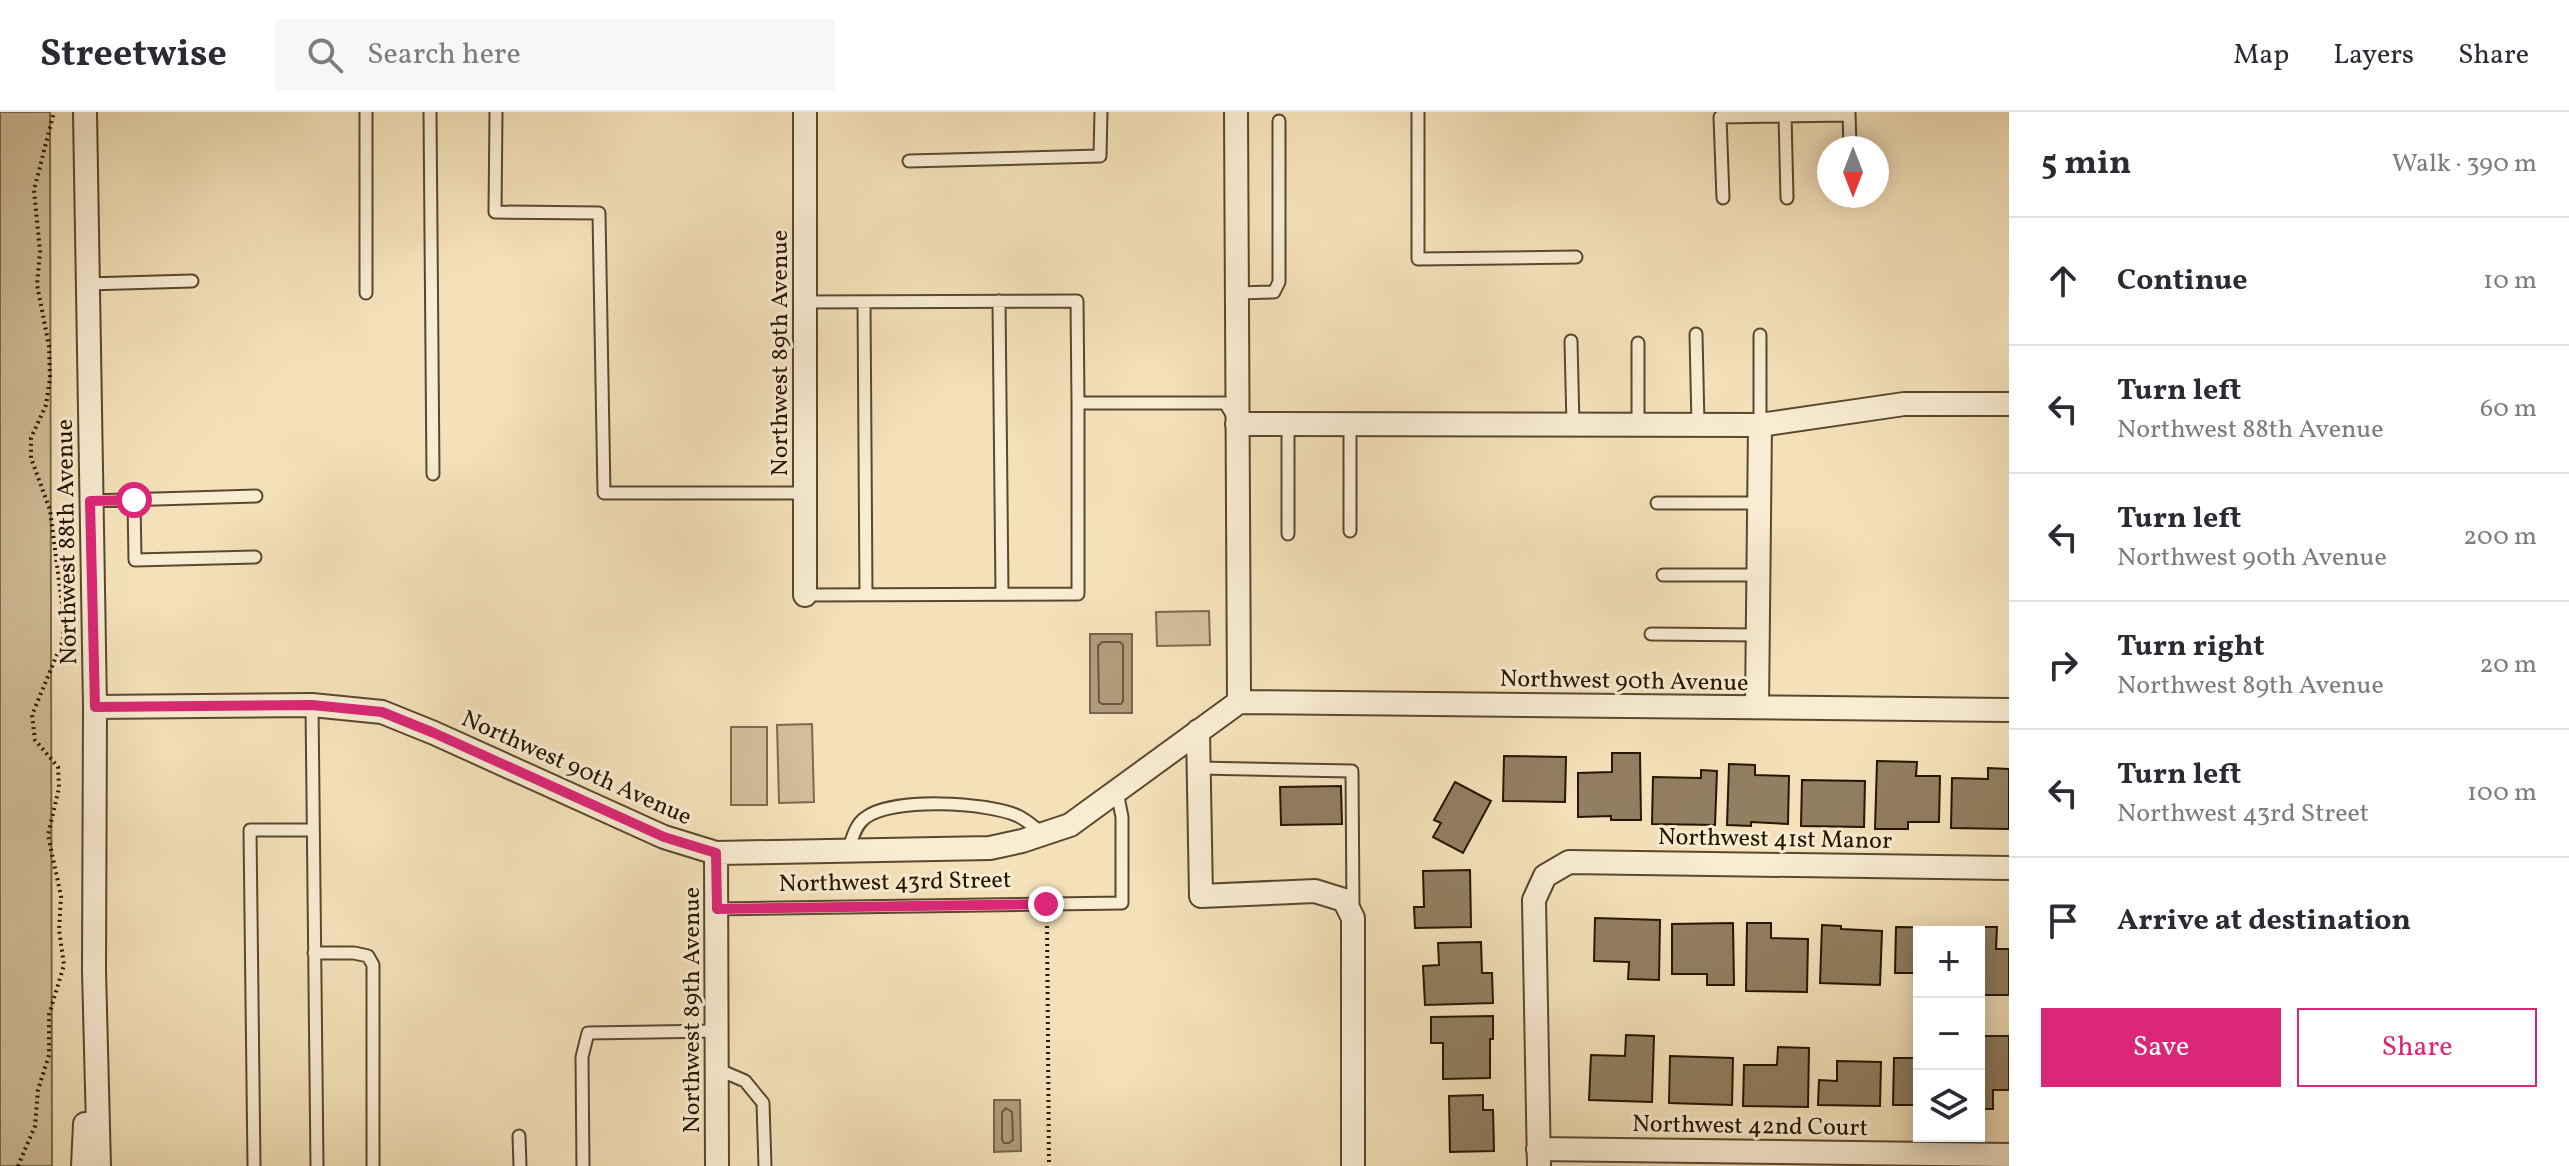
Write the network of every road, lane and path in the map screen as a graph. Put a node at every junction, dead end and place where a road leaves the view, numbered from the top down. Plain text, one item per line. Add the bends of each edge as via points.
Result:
1 (54, 112) edge
2 (85, 112) edge
3 (366, 112) edge
4 (430, 112) edge
5 (496, 112) edge
6 (805, 112) edge
7 (1101, 112) edge
8 (1236, 112) edge
9 (1418, 112) edge
10 (1849, 114) edge
11 (1785, 116) junction
12 (1279, 121) dead end
13 (1850, 136) edge
14 (909, 161) dead end
15 (1723, 198) dead end
16 (1787, 198) dead end
17 (1576, 257) dead end
18 (192, 281) dead end
19 (87, 284) junction
20 (366, 293) dead end
21 (1237, 293) junction
22 (999, 301) junction
23 (805, 302) junction
24 (864, 302) junction
25 (1696, 334) dead end
26 (1760, 335) dead end
27 (1571, 341) dead end
28 (1638, 343) dead end
29 (1078, 403) junction
30 (2009, 404) edge
31 (1237, 424) junction
32 (1288, 424) junction
33 (1350, 424) junction
34 (1573, 425) junction
35 (1638, 425) junction
36 (1698, 425) junction
37 (1760, 425) junction
38 (433, 474) dead end
39 (805, 493) junction
40 (256, 496) dead end
41 (134, 500) junction
42 (90, 501) junction
43 (1657, 503) dead end
44 (1759, 503) junction
45 (1350, 531) dead end
46 (1288, 534) dead end
47 (255, 557) dead end
48 (1663, 575) dead end
49 (1758, 575) junction
50 (1002, 594) junction
51 (805, 595) joint
52 (866, 595) junction
53 (1651, 634) dead end
54 (1758, 635) junction
55 (1239, 702) junction
56 (312, 705) junction
57 (95, 707) junction
58 (1757, 707) junction
59 (2009, 710) edge
60 (1198, 731) junction
61 (1199, 768) junction
62 (1117, 792) junction
63 (313, 830) junction
64 (1044, 834) junction
65 (848, 850) junction
66 (716, 853) junction
67 (2009, 868) edge
68 (1046, 904) junction
69 (717, 909) junction
70 (1353, 918) junction
71 (314, 953) junction
72 (94, 971) junction
73 (717, 1031) junction
74 (717, 1069) junction
75 (519, 1136) dead end
76 (2009, 1155) edge
77 (1538, 1157) edge
78 (18, 1166) edge
79 (83, 1166) edge
80 (99, 1166) edge
81 (254, 1166) edge
82 (317, 1166) edge
83 (373, 1166) edge
84 (520, 1166) edge
85 (583, 1166) edge
86 (717, 1166) edge
87 (765, 1166) edge
88 (1049, 1166) edge
89 (1353, 1166) edge

1 - 78 path via 34,190 40,252 37,285 50,378 46,405 31,438 31,458 50,510 64,620 63,640 32,715 35,740 58,767 59,788 48,835 61,896 64,965 49,1015 49,1055 38,1090 35,1126
2 - 19 street, Northwest 88th Avenue
3 - 20 lane
4 - 38 lane
5 - 39 lane via 495,212 599,213 604,493
6 - 23 street, Northwest 89th Avenue
7 - 14 lane via 1100,156
8 - 21 street
9 - 17 lane via 1418,259
10 - 11 lane
10 - 13 lane
11 - 15 lane via 1720,117
11 - 16 lane
12 - 21 lane via 1279,282 1274,292
18 - 19 lane
19 - 42 street, Northwest 88th Avenue
21 - 31 street
22 - 24 lane
22 - 29 lane via 1077,301
22 - 50 lane
23 - 24 lane
23 - 39 street, Northwest 89th Avenue
24 - 52 lane
25 - 36 lane
26 - 37 lane
27 - 34 lane
28 - 35 lane
29 - 31 lane via 1225,403
29 - 50 lane via 1078,594
30 - 37 street via 1904,404
31 - 32 street
31 - 55 street
32 - 33 street
32 - 46 lane
33 - 34 street
33 - 45 lane
34 - 35 street
35 - 36 street
36 - 37 street
37 - 44 street
39 - 51 street, Northwest 89th Avenue
40 - 41 lane
41 - 42 lane
41 - 47 lane via 135,560
42 - 57 street, Northwest 88th Avenue
43 - 44 lane
44 - 49 street
48 - 49 lane
49 - 54 street
50 - 52 lane
51 - 52 lane
53 - 54 lane
54 - 58 street
55 - 58 street, Northwest 90th Avenue
55 - 60 street, Northwest 90th Avenue
56 - 57 street, Northwest 90th Avenue
56 - 63 lane
56 - 66 street, Northwest 90th Avenue via 382,712 664,837
57 - 72 street, Northwest 88th Avenue
58 - 59 street, Northwest 90th Avenue
60 - 61 street
60 - 62 street, Northwest 90th Avenue
61 - 70 street via 1201,896 1315,891 1344,900
61 - 70 lane via 1352,771
62 - 64 street, Northwest 90th Avenue via 1070,825
62 - 68 lane, Northwest 43rd Street via 1122,903
63 - 71 lane
63 - 81 lane via 250,830
64 - 65 street, Northwest 90th Avenue via 990,848
64 - 65 lane via 1019,816 993,808 935,804 891,808 866,817
65 - 66 street, Northwest 90th Avenue
66 - 69 street, Northwest 89th Avenue
67 - 77 street, Northwest 41st Manor via 1569,862 1545,876 1534,900
68 - 69 lane, Northwest 43rd Street
68 - 88 path
69 - 73 street, Northwest 89th Avenue
70 - 89 street
71 - 82 lane
71 - 83 lane via 354,953 368,956 373,965
72 - 79 street, Northwest 88th Avenue
72 - 80 street, Northwest 88th Avenue
73 - 74 street, Northwest 89th Avenue
73 - 85 lane via 588,1033 582,1057
74 - 86 street, Northwest 89th Avenue
74 - 87 lane via 745,1081 763,1103
75 - 84 lane
76 - 77 street, Northwest 42nd Court

